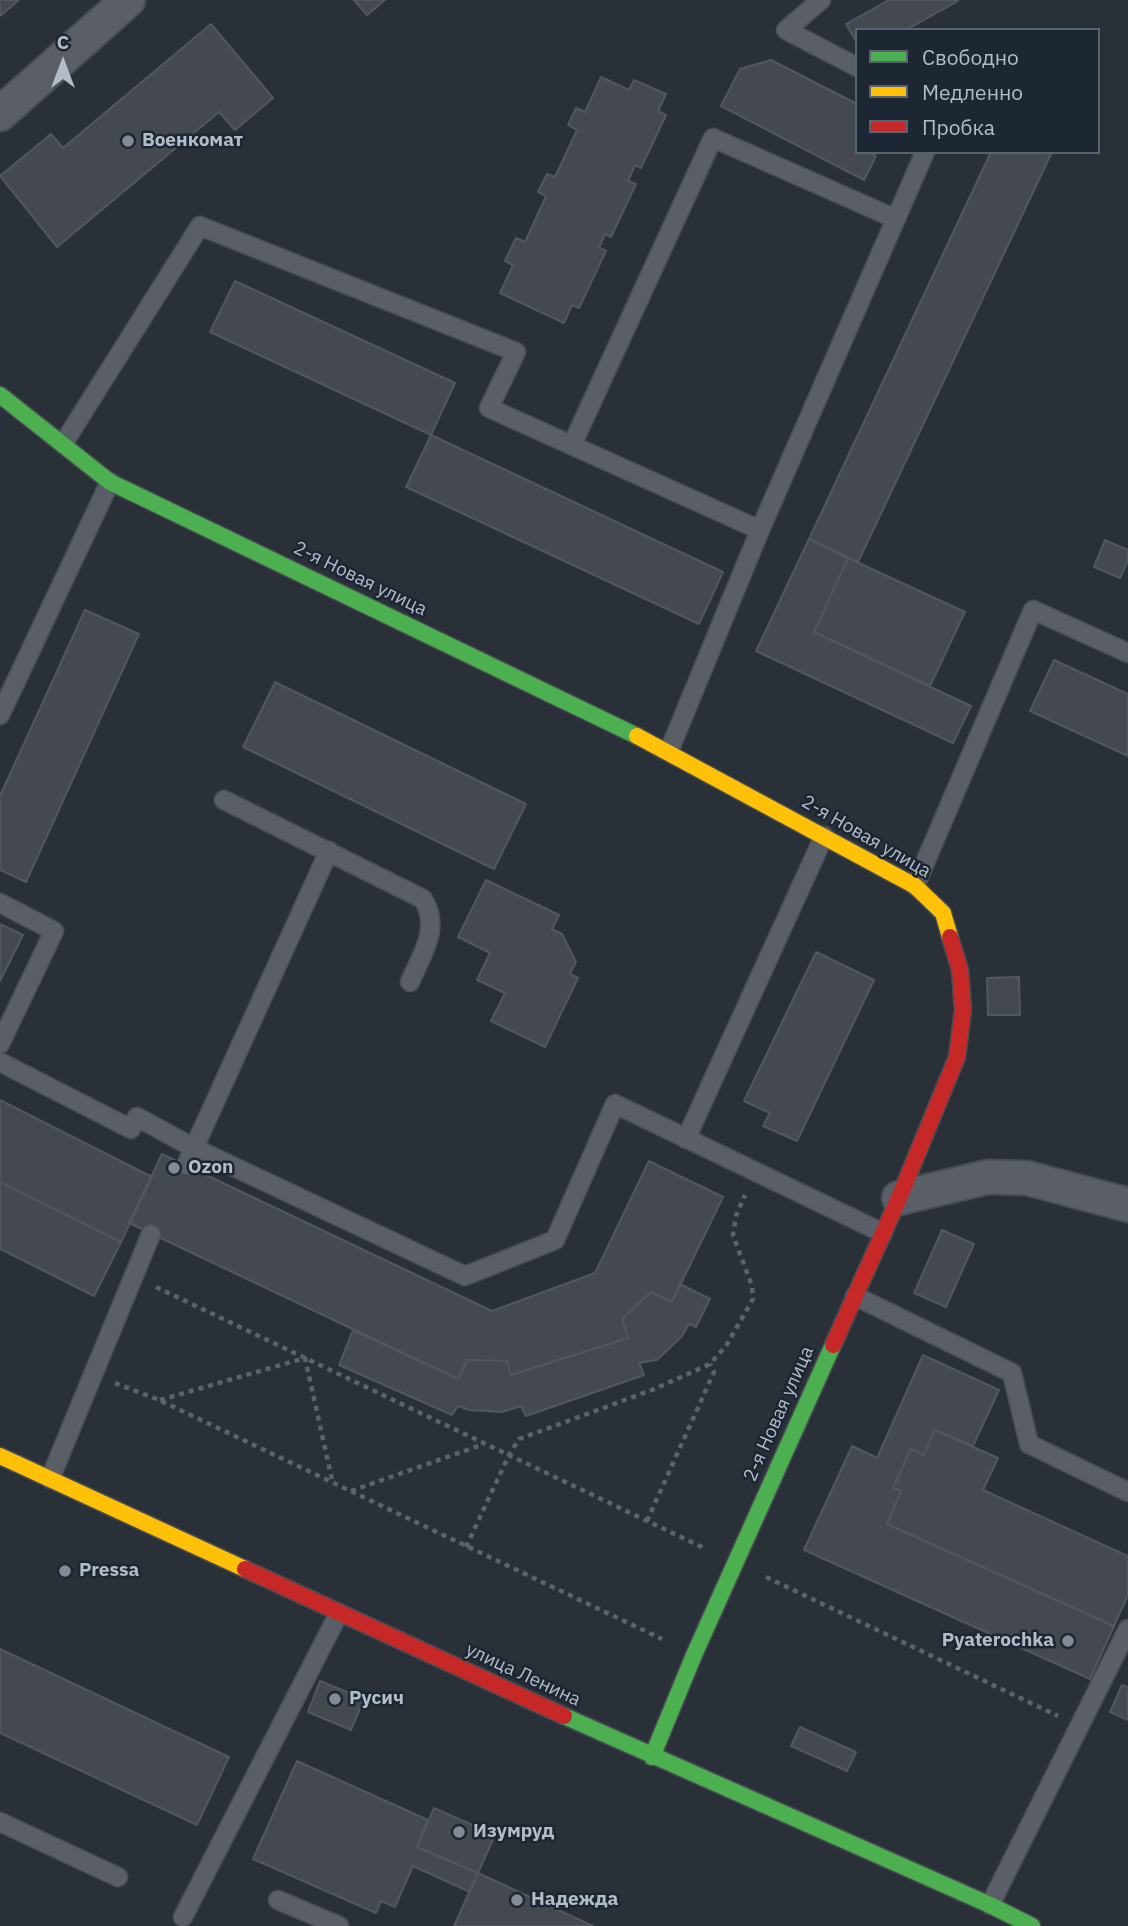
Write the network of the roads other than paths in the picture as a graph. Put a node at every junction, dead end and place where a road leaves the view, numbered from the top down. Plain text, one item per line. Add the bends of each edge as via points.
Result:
1 (128, 0) edge
2 (821, 0) edge
3 (855, 66) edge
4 (0, 114) edge
5 (924, 154) edge
6 (896, 219) junction
7 (0, 395) edge
8 (63, 444) junction
9 (572, 445) junction
10 (110, 481) junction
11 (760, 530) junction
12 (1128, 653) edge
13 (0, 715) edge
14 (669, 751) junction
15 (224, 800) dead end
16 (824, 836) junction
17 (329, 851) junction
18 (915, 886) junction
19 (0, 903) edge
20 (410, 982) dead end
21 (0, 1044) edge
22 (0, 1062) edge
23 (686, 1139) junction
24 (194, 1147) junction
25 (186, 1165) dead end
26 (898, 1198) junction
27 (1128, 1205) edge
28 (883, 1233) junction
29 (151, 1234) dead end
30 (855, 1296) junction
31 (0, 1456) edge
32 (50, 1479) junction
33 (1128, 1492) edge
34 (338, 1613) junction
35 (1128, 1629) edge
36 (652, 1757) junction
37 (0, 1822) edge
38 (118, 1877) dead end
39 (278, 1900) dead end
40 (990, 1905) junction
41 (183, 1917) dead end
42 (1024, 1924) edge
43 (339, 1926) edge

1 - 4 street
2 - 3 lane via 786,30
5 - 6 lane
6 - 9 lane via 713,138
6 - 11 lane
7 - 8 street, 2-я Новая улица
8 - 9 lane via 200,226 516,352 489,408
8 - 10 street, 2-я Новая улица
9 - 11 lane
10 - 13 lane
10 - 14 street, 2-я Новая улица
11 - 14 lane
12 - 18 lane via 1033,610
14 - 16 street, 2-я Новая улица
15 - 17 lane
16 - 18 street, 2-я Новая улица
16 - 23 lane
17 - 20 lane via 423,899 432,923 430,938
17 - 24 lane
18 - 26 street, 2-я Новая улица via 943,913 960,970 963,1010 957,1057
19 - 21 lane via 54,931
22 - 24 lane via 131,1129 137,1117
23 - 24 lane via 615,1104 555,1240 465,1276
23 - 28 lane
24 - 25 lane
26 - 27 street via 988,1177 1027,1178
26 - 28 street, 2-я Новая улица
28 - 30 street, 2-я Новая улица
29 - 32 lane
30 - 33 lane via 1012,1373 1029,1444
30 - 36 street, 2-я Новая улица
31 - 32 street, улица Ленина
32 - 34 street, улица Ленина
34 - 36 street, улица Ленина
34 - 41 lane
35 - 40 lane
36 - 40 street, улица Ленина
37 - 38 lane
39 - 43 lane
40 - 42 street, улица Ленина

